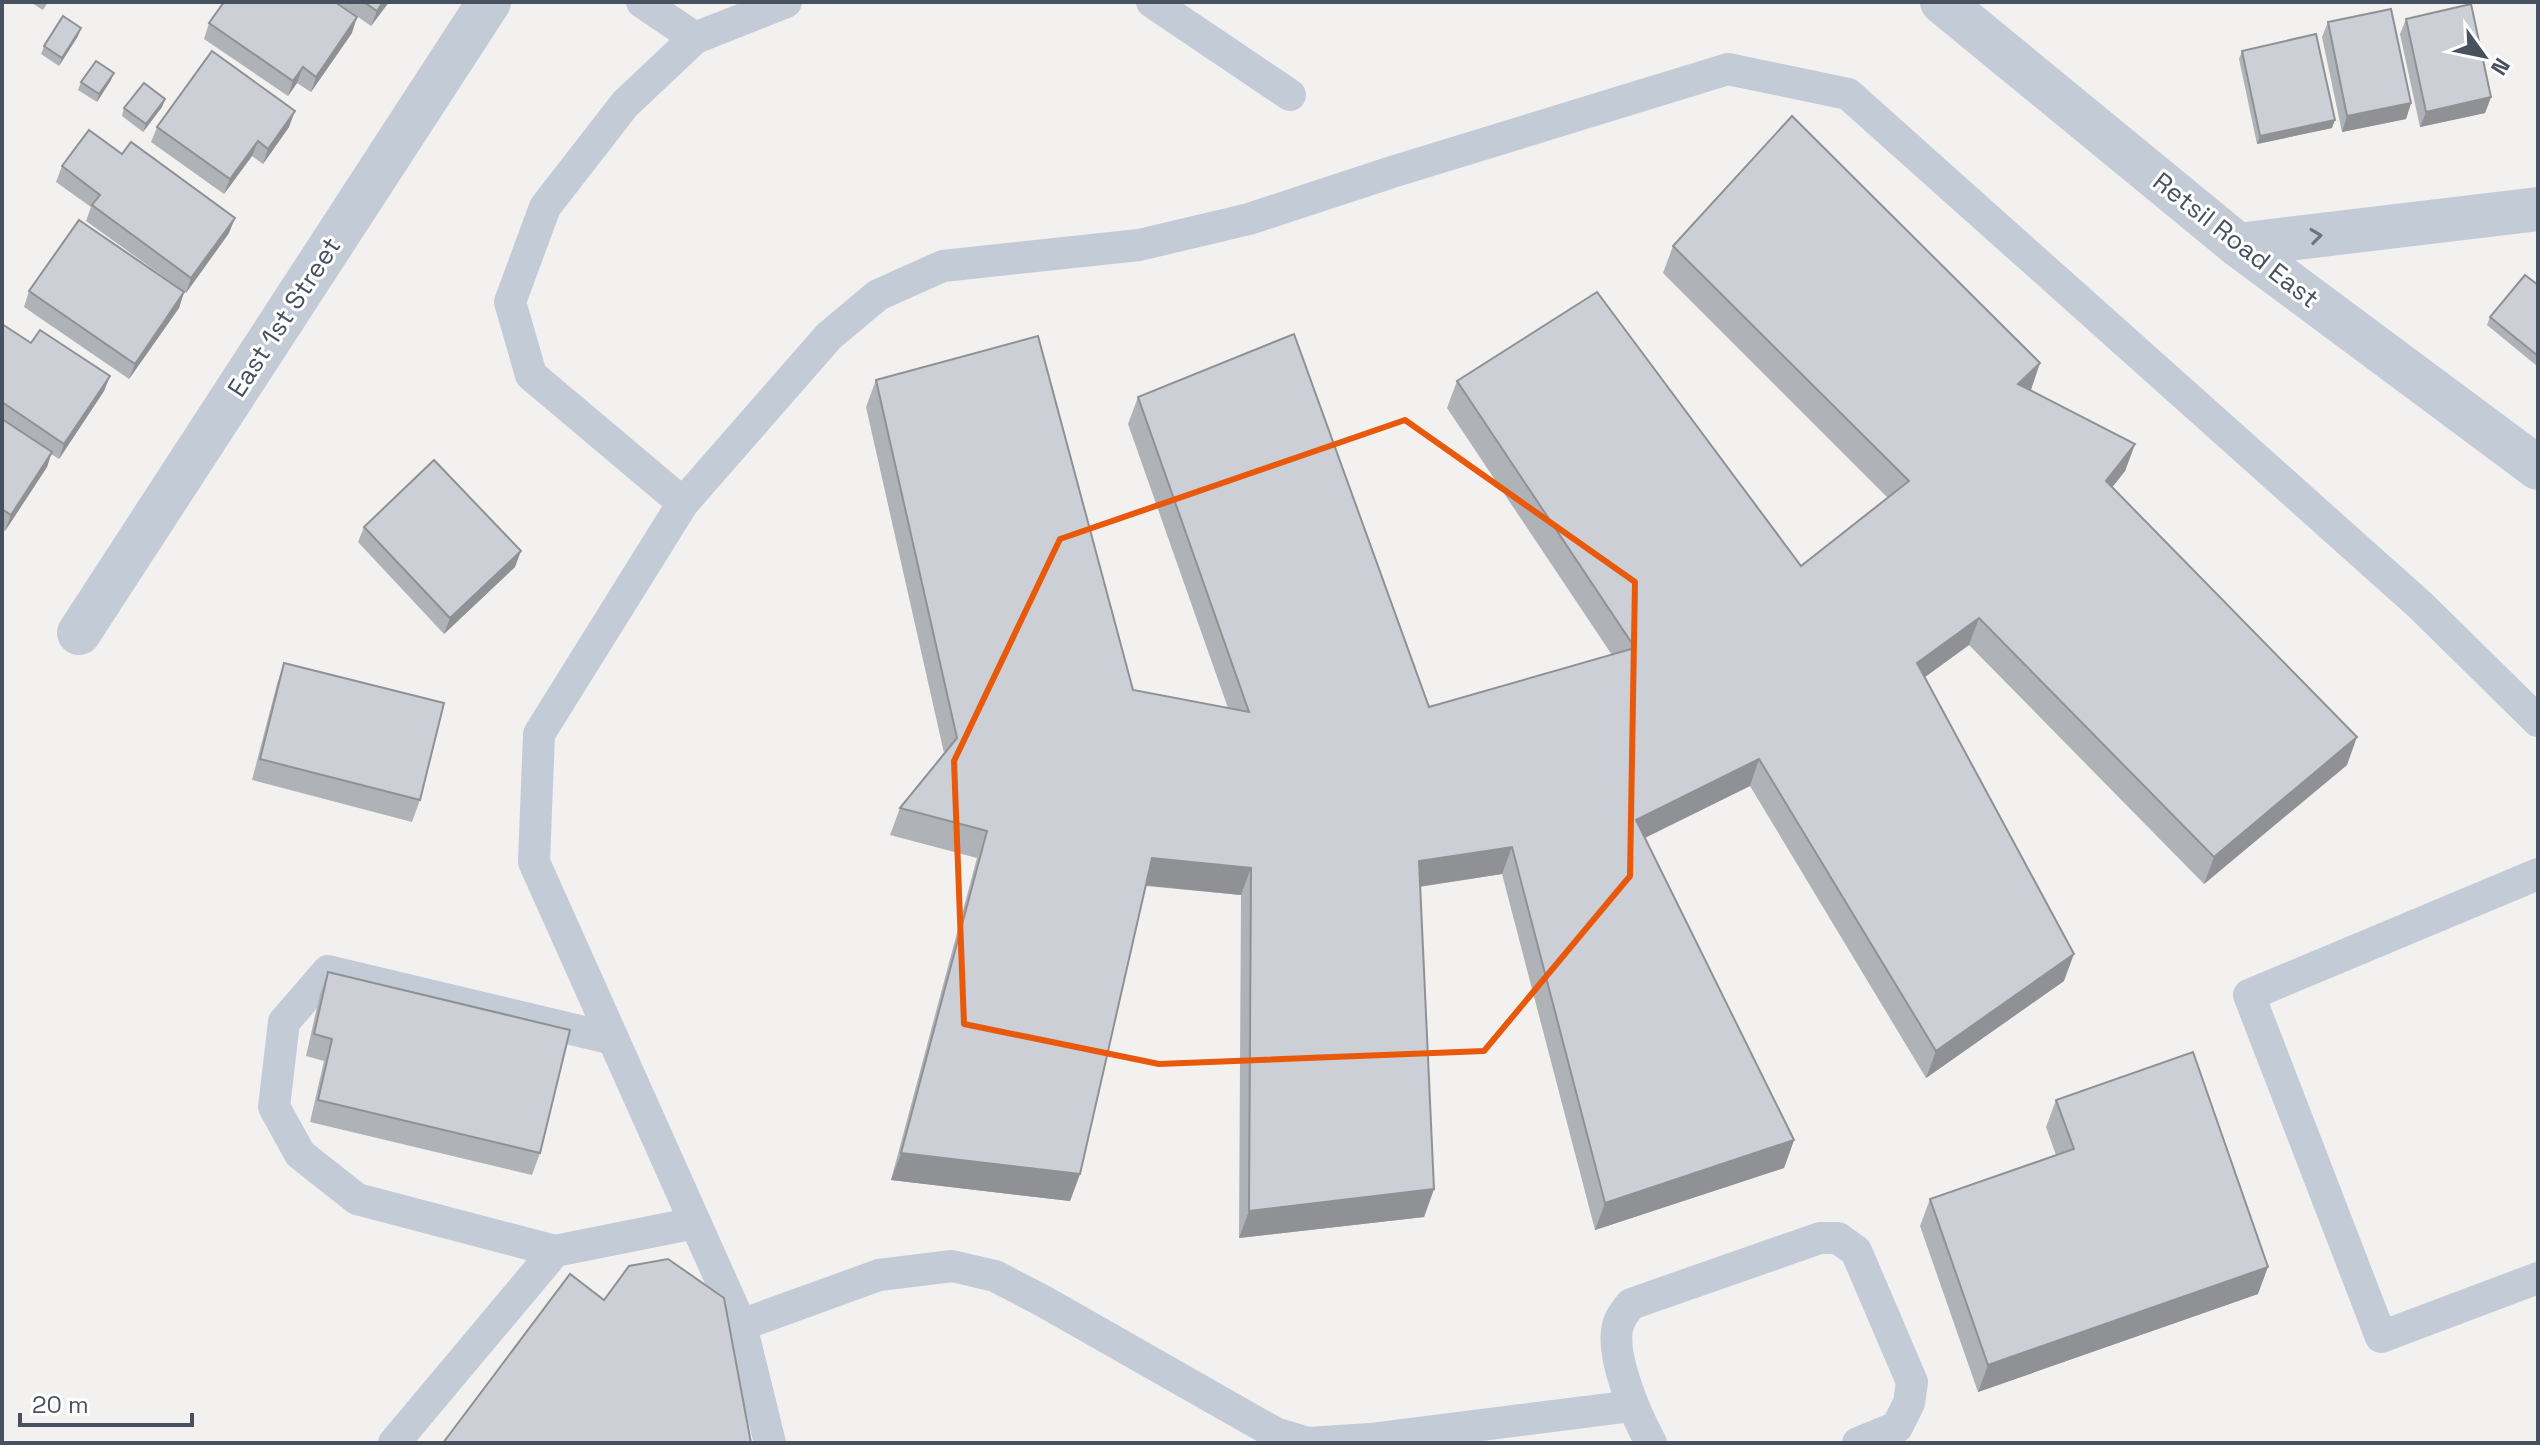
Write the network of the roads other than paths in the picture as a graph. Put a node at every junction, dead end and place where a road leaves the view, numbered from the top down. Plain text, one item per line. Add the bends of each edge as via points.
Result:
1 (489, 2) edge
2 (642, 2) edge
3 (786, 2) edge
4 (1152, 2) edge
5 (1942, 2) edge
6 (695, 38) junction
7 (1290, 95) dead end
8 (2538, 209) edge
9 (2238, 245) junction
10 (2538, 468) edge
11 (683, 503) junction
12 (79, 633) dead end
13 (2538, 721) edge
14 (2538, 874) edge
15 (613, 1039) junction
16 (695, 1223) junction
17 (555, 1251) junction
18 (2538, 1278) edge
19 (741, 1325) junction
20 (1632, 1406) junction
21 (394, 1443) edge
22 (770, 1443) edge
23 (1651, 1443) edge
24 (1858, 1443) edge

1 - 12 street, East 1st Street
2 - 6 lane
3 - 6 lane
4 - 7 lane
5 - 9 street, Retsil Road East
6 - 11 lane via 625,104 545,207 510,302 531,375
9 -> 8 street
9 - 10 street, Retsil Road East
11 - 13 lane via 829,336 878,295 943,266 1139,245 1249,219 1728,69 1848,94 2420,605
11 - 15 lane via 539,734 534,862
14 - 18 lane via 2249,995 2381,1337
15 - 16 lane
15 - 17 lane via 328,971 284,1022 274,1107 300,1154 357,1199
16 - 17 lane
16 - 19 lane
17 - 21 lane
19 - 20 lane via 879,1275 952,1266 995,1276 1275,1433 1308,1443
19 - 22 lane
20 - 23 lane
20 - 24 lane via 1616,1343 1619,1322 1631,1304 1820,1238 1838,1238 1856,1251 1912,1382 1897,1427

